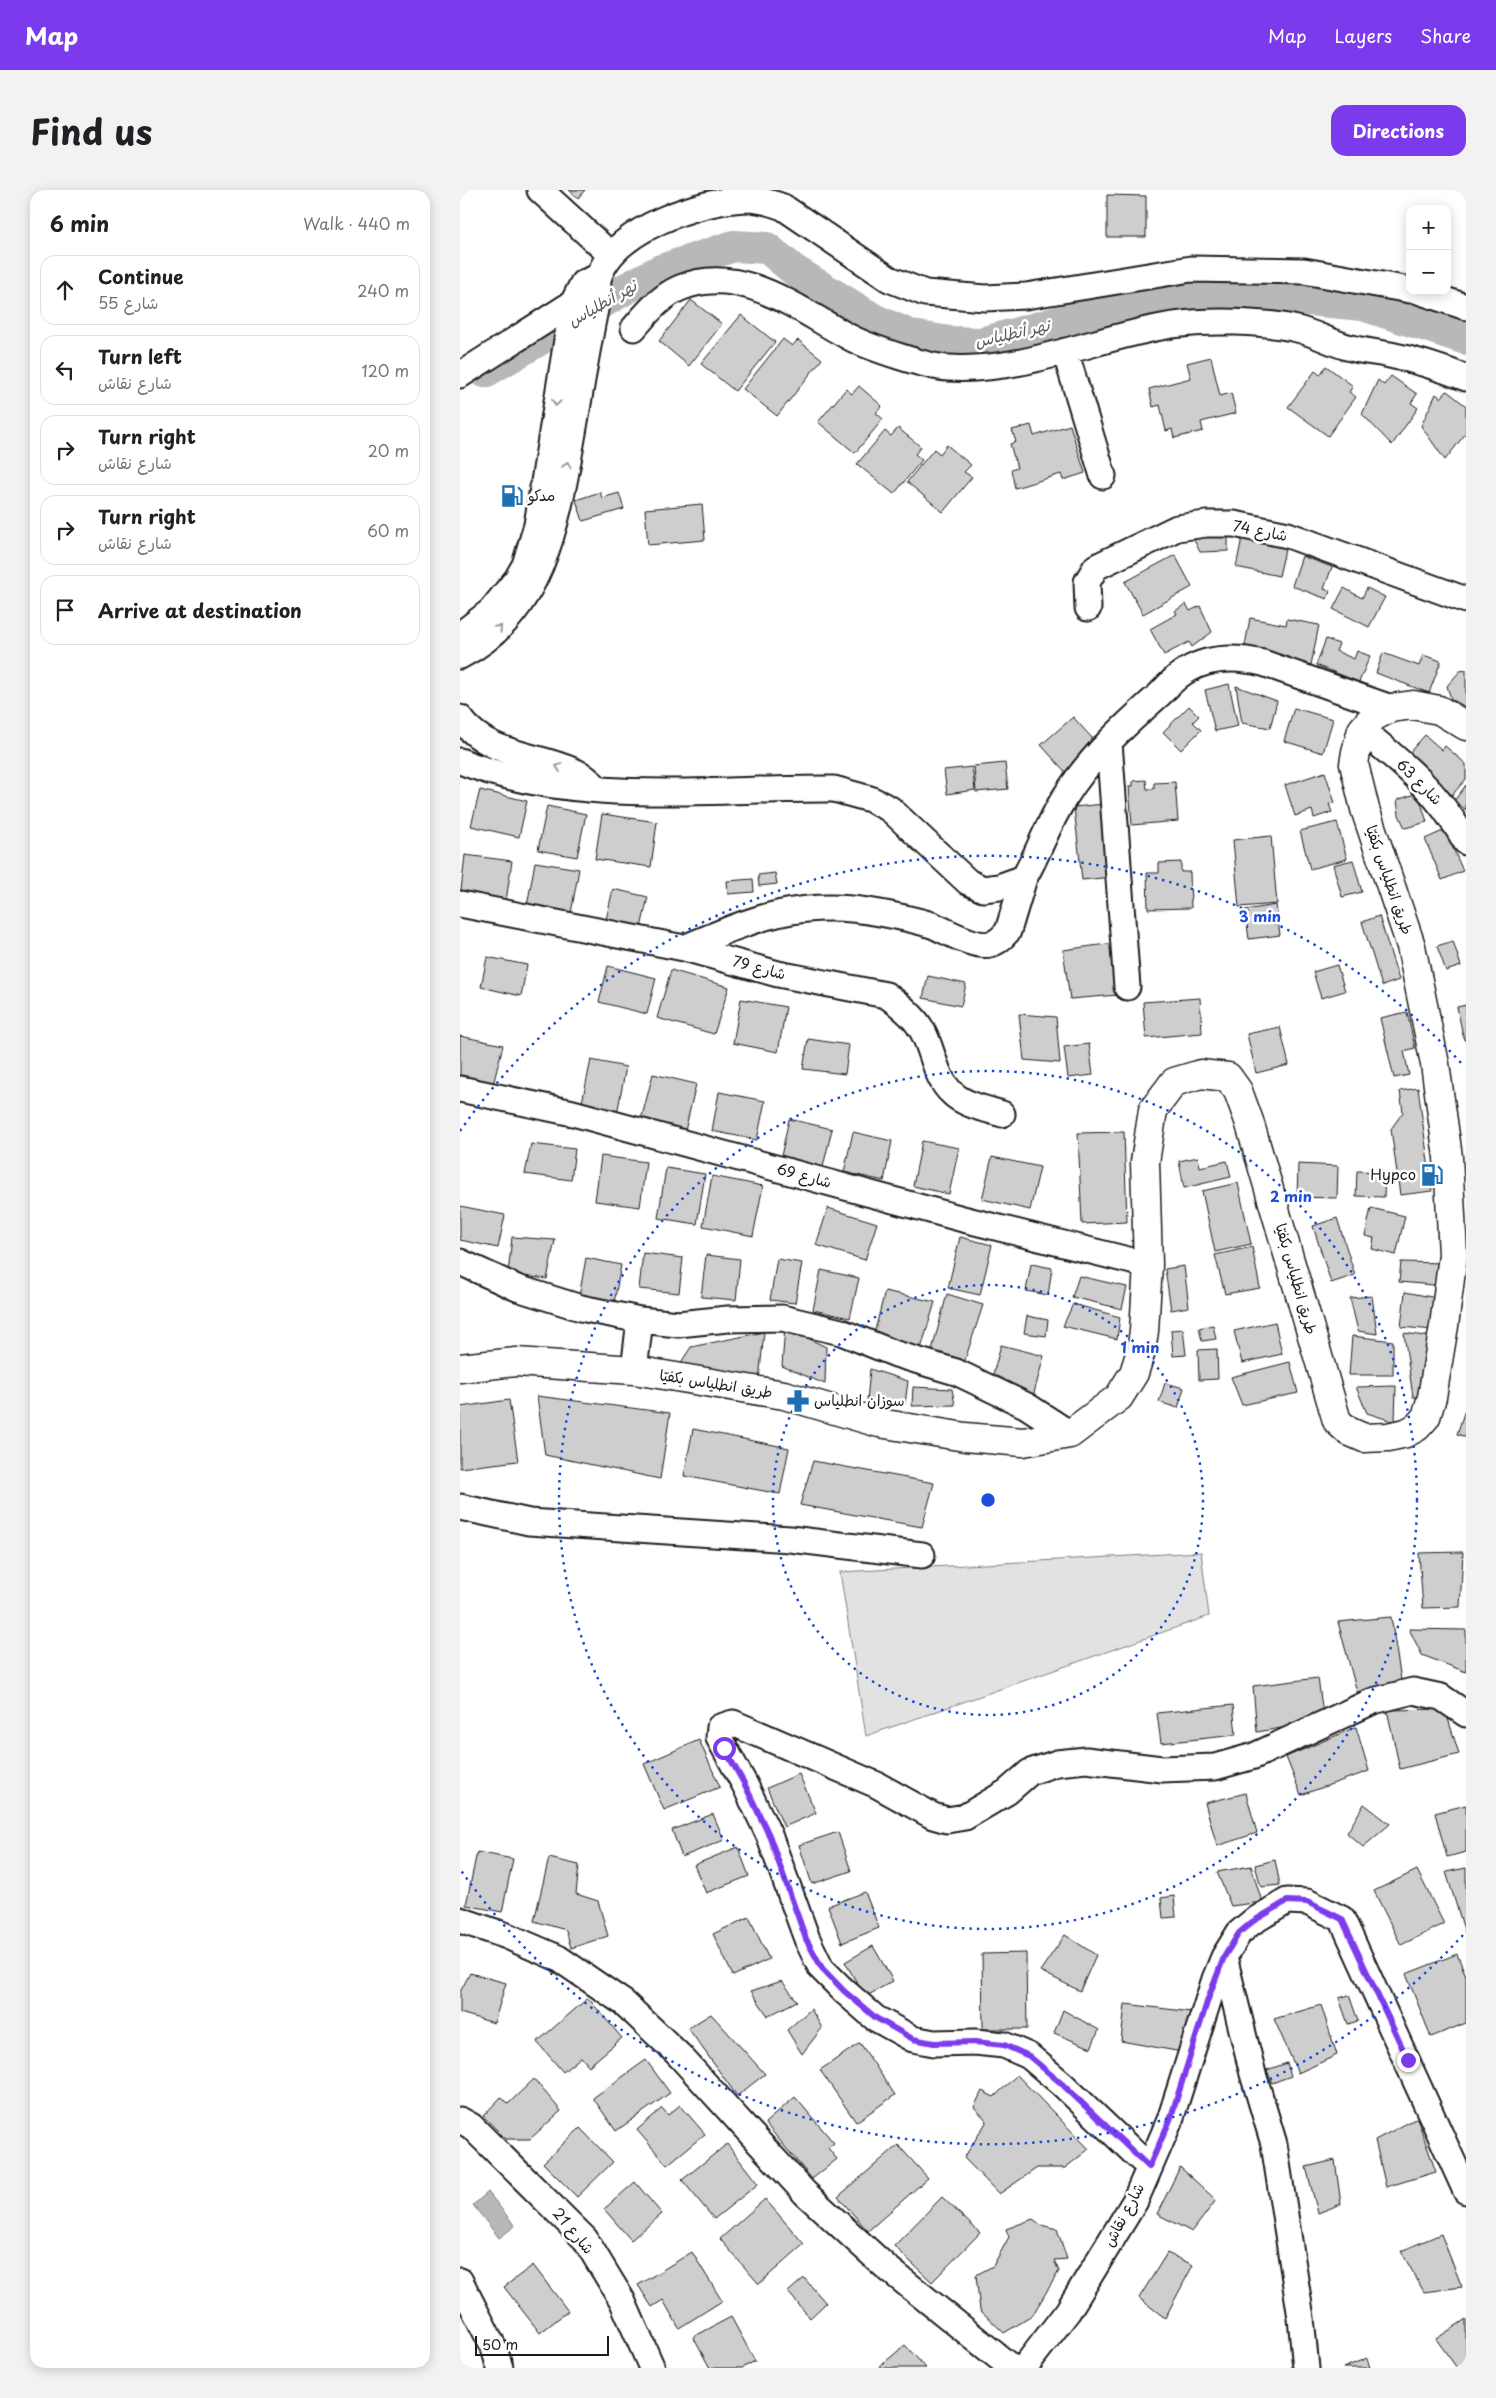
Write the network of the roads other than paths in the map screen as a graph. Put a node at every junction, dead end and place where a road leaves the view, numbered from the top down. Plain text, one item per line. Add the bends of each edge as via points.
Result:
1 (540, 190) edge
2 (611, 254) junction
3 (598, 286) junction
4 (1406, 289) edge
5 (1430, 295) edge
6 (1466, 307) edge
7 (572, 309) junction
8 (634, 328) dead end
9 (1065, 351) junction
10 (460, 374) edge
11 (1466, 378) edge
12 (1103, 476) dead end
13 (1466, 600) edge
14 (1088, 608) dead end
15 (460, 635) edge
16 (460, 656) edge
17 (1391, 708) junction
18 (460, 718) edge
19 (1466, 726) edge
20 (1362, 730) junction
21 (1109, 742) junction
22 (460, 761) edge
23 (601, 790) junction
24 (1466, 842) edge
25 (1024, 878) junction
26 (460, 904) edge
27 (684, 948) junction
28 (1127, 987) dead end
29 (460, 1089) edge
30 (1002, 1114) dead end
31 (460, 1262) edge
32 (1148, 1265) junction
33 (640, 1320) junction
34 (460, 1368) edge
35 (634, 1370) junction
36 (1070, 1434) junction
37 (460, 1507) edge
38 (922, 1555) dead end
39 (1466, 1714) edge
40 (460, 1920) edge
41 (1224, 1957) junction
42 (460, 2120) edge
43 (1149, 2167) junction
44 (1466, 2192) edge
45 (460, 2281) edge
46 (500, 2368) edge
47 (652, 2368) edge
48 (1012, 2368) edge
49 (1024, 2368) edge
50 (1306, 2368) edge

1 - 2 street
2 - 3 street
2 - 4 street via 648,226 678,212 710,203 746,199 783,207 889,279 925,293 985,298 1026,296 1201,269 1304,271
3 - 7 street via 583,282
16 -> 3 street via 493,634 509,618 540,571 562,493
5 - 6 street
7 - 10 street
7 -> 15 street via 537,526 525,565 490,611
8 - 9 street via 663,298 681,288 705,282 734,281 768,292 900,356 946,368 997,367
9 - 11 street via 1174,325 1267,323 1348,347 1438,366
9 - 12 street
13 - 14 street, شارع 74 via 1288,535 1234,524 1206,524 1177,528 1096,567 1087,582
17 - 19 highway via 1413,705 1439,710
17 - 20 highway via 1373,717
17 - 21 street via 1263,663 1231,657 1186,671
23 -> 18 street via 580,774 490,744 476,736
20 - 24 street, شارع 63 via 1416,775 1446,809
20 - 32 highway, طريق انطلياس بكفيّا via 1354,764 1365,809 1411,946 1436,1064 1448,1157 1453,1255 1444,1326 1426,1417 1406,1433 1388,1437 1364,1438 1348,1431 1337,1421 1249,1121 1238,1091 1228,1077 1202,1074 1174,1082 1153,1110 1144,1162
21 - 25 street via 1079,775 1064,798
21 - 28 street
22 - 23 street via 521,781
23 - 25 street via 834,789 870,798 890,810 968,882 983,889
25 - 27 street via 1008,931 989,944 977,944 931,925 881,913 817,906 776,913
26 - 27 street, شارع 79
27 - 30 street, شارع 79 via 778,974 886,995 922,1029 940,1075 951,1093
29 - 32 street, شارع 69 via 573,1113 963,1219
31 - 33 street via 526,1290 581,1308
32 - 36 highway, طريق انطلياس بكفيّا via 1144,1331 1134,1373 1119,1397
33 - 35 street
33 - 36 street via 678,1324 782,1318 841,1332 896,1354 956,1372 1027,1406
34 - 35 highway, طريق انطلياس بكفيّا via 516,1362
35 - 36 highway, طريق انطلياس بكفيّا via 784,1395 879,1423 965,1437 1023,1442
37 - 38 street via 529,1522 790,1539
39 - 43 street via 1442,1697 1413,1691 1372,1701 1254,1756 1215,1767 1162,1769 1086,1760 1057,1764 1030,1772 1007,1792 965,1817 947,1820 933,1816 877,1784 734,1723 720,1727 719,1738 769,1835 806,1939 822,1968 844,1991 876,2018 913,2039 934,2043 1004,2045 1029,2056
40 - 48 street via 558,1958 624,2003 679,2055 805,2193 886,2267
41 - 43 street, شارع نقاش via 1170,2120
41 - 44 street, شارع نقاش via 1239,1933 1287,1901 1307,1902 1342,1919
41 - 50 street via 1274,2144
42 - 47 street, شارع 21 via 478,2132 585,2239 622,2300
43 - 49 street, شارع نقاش via 1135,2201 1068,2311
45 - 46 street via 494,2348

